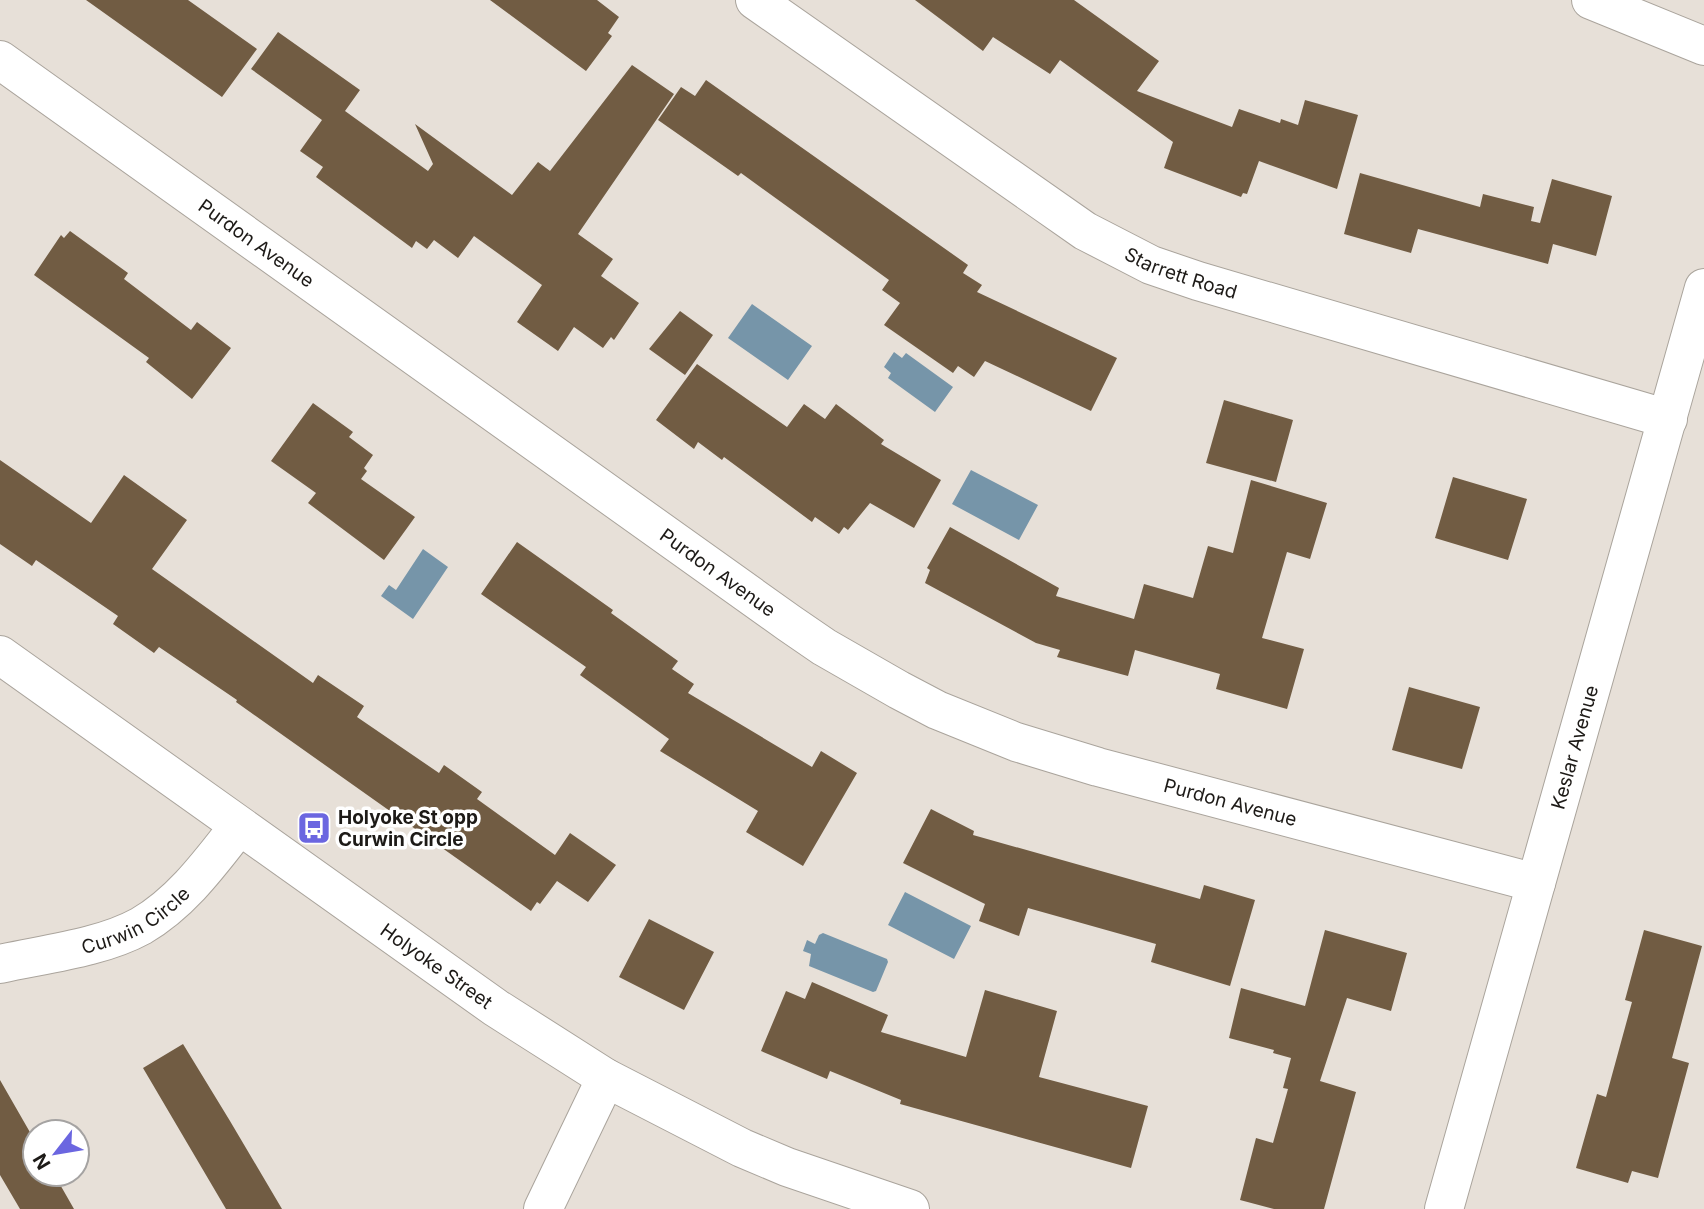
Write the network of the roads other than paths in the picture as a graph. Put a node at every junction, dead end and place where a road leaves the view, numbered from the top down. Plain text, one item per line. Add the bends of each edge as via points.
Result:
1 (755, 0) edge
2 (1591, 0) edge
3 (1704, 46) edge
4 (0, 60) edge
5 (1704, 288) edge
6 (1668, 419) junction
7 (0, 655) edge
8 (239, 826) junction
9 (1536, 883) junction
10 (0, 964) edge
11 (606, 1078) junction
12 (543, 1209) edge
13 (910, 1209) edge
14 (1444, 1209) edge

1 - 6 street, Starrett Road via 1085,231 1129,255 1198,281
2 - 3 street
4 - 9 street, Purdon Avenue via 789,623 899,690 976,727 1056,755
5 - 6 street, Keslar Avenue
6 - 9 street, Keslar Avenue
7 - 8 street, Holyoke Street
8 - 10 street, Curwin Circle via 194,883 139,927 104,941
8 - 11 street, Holyoke Street via 496,1008
9 - 14 street, Keslar Avenue
11 - 12 street
11 - 13 street, Holyoke Street via 742,1148

